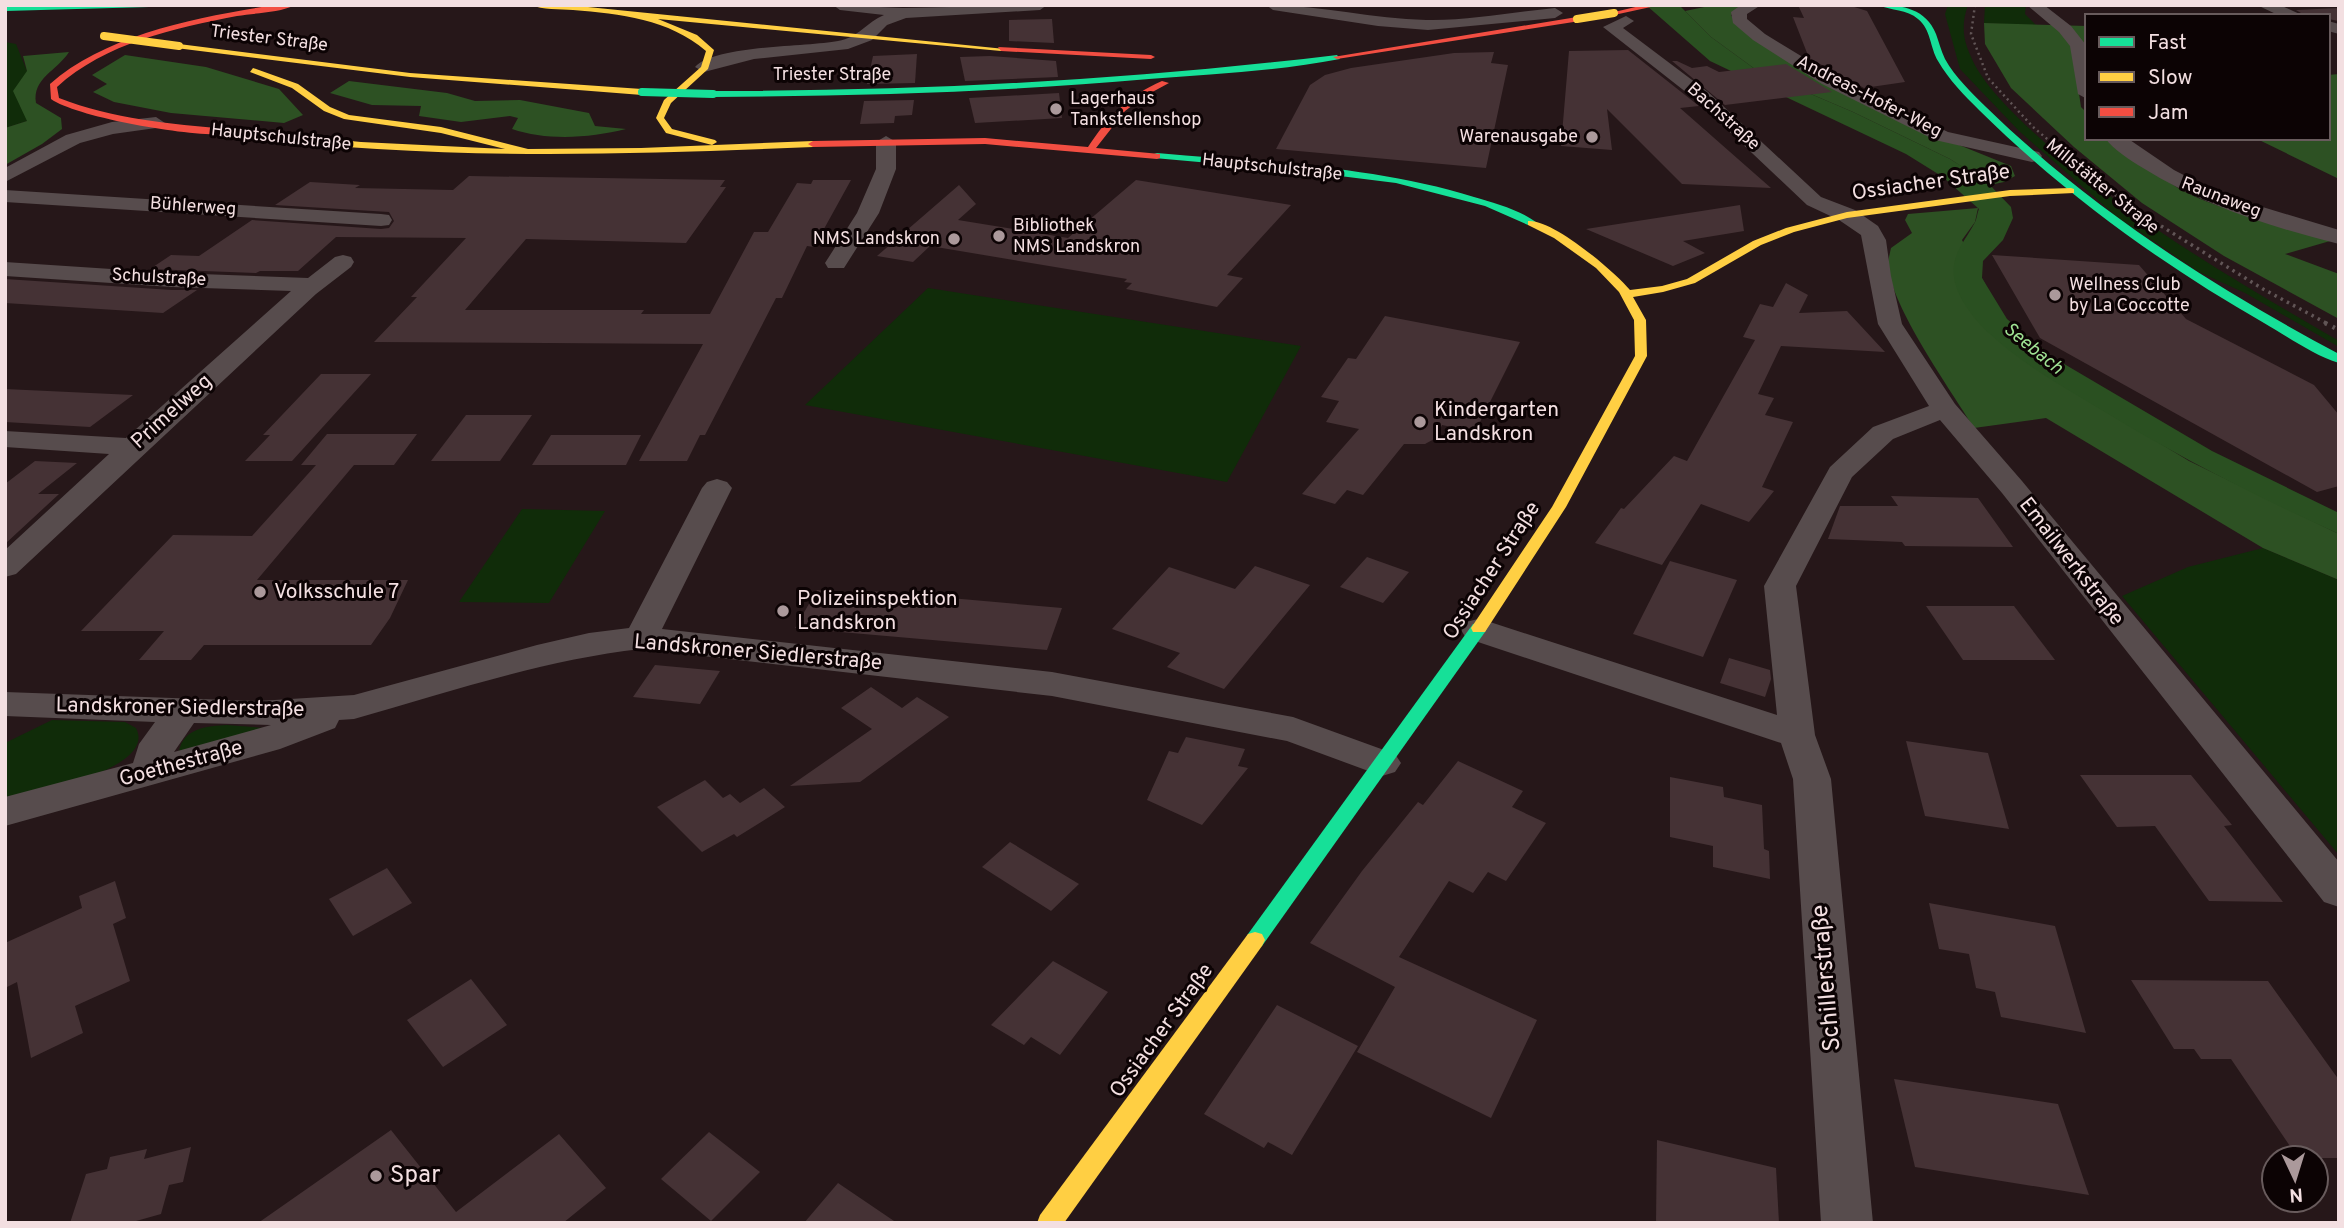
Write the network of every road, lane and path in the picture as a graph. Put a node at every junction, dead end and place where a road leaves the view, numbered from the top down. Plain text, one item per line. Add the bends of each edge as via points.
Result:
1 (149, 5) edge
2 (292, 5) edge
3 (534, 5) edge
4 (840, 5) edge
5 (1040, 5) edge
6 (1273, 5) edge
7 (1657, 5) edge
8 (1754, 5) edge
9 (1882, 5) edge
10 (2264, 5) edge
11 (2034, 6) edge
12 (2058, 6) edge
13 (1905, 7) edge
14 (5, 9) edge
15 (607, 12) junction
16 (903, 13) junction
17 (1555, 13) dead end
18 (2290, 14) edge
19 (1614, 24) dead end
20 (98, 36) dead end
21 (866, 37) junction
22 (1391, 49) junction
23 (213, 52) junction
24 (704, 67) junction
25 (1194, 75) junction
26 (2085, 83) edge
27 (1006, 89) junction
28 (1122, 106) junction
29 (84, 111) junction
30 (156, 123) junction
31 (669, 131) junction
32 (73, 139) junction
33 (2117, 140) edge
34 (886, 142) junction
35 (780, 146) junction
36 (1091, 149) junction
37 (529, 152) junction
38 (624, 152) junction
39 (2032, 156) junction
40 (5, 176) edge
41 (2071, 191) junction
42 (5, 196) edge
43 (1847, 215) junction
44 (381, 220) dead end
45 (2339, 237) edge
46 (343, 262) dead end
47 (836, 262) dead end
48 (5, 268) edge
49 (313, 285) junction
50 (1627, 294) junction
51 (2339, 359) edge
52 (1945, 409) junction
53 (5, 439) edge
54 (133, 447) junction
55 (717, 488) dead end
56 (5, 567) edge
57 (1478, 630) junction
58 (641, 638) junction
59 (5, 704) edge
60 (354, 707) junction
61 (184, 710) junction
62 (1797, 735) junction
63 (1382, 763) junction
64 (148, 773) junction
65 (5, 811) edge
66 (2339, 891) edge
67 (1049, 1223) edge
68 (1847, 1223) edge

1 - 14 main road
2 - 29 main road, Hauptschulstraße via 195,23 77,65 56,81 53,94
3 - 15 main road
4 - 16 street
5 - 16 street
6 - 17 street via 1428,25
7 - 22 main road, Triester Straße, bridge
8 - 39 street, Andreas-Hofer-Weg via 1739,12 1739,20 1828,80 1942,136
9 - 13 main road, Millstätter Straße
10 - 18 street
11 - 12 street
11 - 26 street via 2078,45
13 - 39 main road, Millstätter Straße via 1922,18 1944,65
15 - 21 main road
15 - 24 main road via 694,34 710,47 711,56
16 - 21 street via 881,22
19 - 43 street, Bachstraße via 1702,96 1814,201
20 - 23 main road, Triester Straße, bridge
21 - 22 main road via 1071,55 1178,57
21 - 24 street via 842,46 743,55
22 - 25 main road, Triester Straße
23 - 27 main road, Triester Straße, bridge via 429,76 642,92 839,95
23 - 37 main road via 218,62 281,79 347,117 441,130
24 - 31 main road via 660,109
25 - 27 main road, Triester Straße
25 - 28 main road via 1152,87
27 - 28 main road via 1105,91 1119,96
28 - 36 main road
29 - 30 main road, Hauptschulstraße
29 - 32 street via 86,119
30 - 32 street
30 - 37 main road, Hauptschulstraße via 302,142
31 - 35 main road, Hauptschulstraße via 709,142
31 - 38 main road via 655,142
32 - 40 street
33 - 45 street, Raunaweg via 2160,173 2209,197
34 - 35 main road, Hauptschulstraße
34 - 36 main road, Hauptschulstraße via 989,142
34 - 47 street via 886,169 868,213
35 - 38 main road, Hauptschulstraße
36 - 50 main road, Hauptschulstraße via 1376,179 1477,201 1564,238 1608,272
37 - 38 main road, Hauptschulstraße
39 - 41 main road, Millstätter Straße
41 - 43 main road, Ossiacher Straße via 2010,193
41 - 51 main road, Millstätter Straße via 2204,286
42 - 44 street, Bühlerweg
43 - 50 main road, Ossiacher Straße via 1757,243 1690,281
43 - 52 street, Emailwerkstraße via 1875,240 1890,324
46 - 49 street, Primelweg
48 - 49 street, Schulstraße
49 - 54 street, Primelweg
50 - 57 main road, Ossiacher Straße via 1640,317 1640,361 1559,507
52 - 62 street, Schillerstraße via 1883,433 1840,473 1780,586
52 - 66 street, Emailwerkstraße
53 - 54 street
54 - 56 street, Primelweg
55 - 58 street
57 - 62 street
57 - 63 main road, Ossiacher Straße
58 - 60 street, Landskroner Siedlerstraße via 537,656
58 - 63 street, Landskroner Siedlerstraße via 1052,684 1293,730
59 - 61 street, Landskroner Siedlerstraße
60 - 61 street, Landskroner Siedlerstraße via 259,713
60 - 64 street, Goethestraße via 267,740
61 - 64 street via 158,744
62 - 68 street, Schillerstraße via 1812,779
63 - 67 main road, Ossiacher Straße
64 - 65 street, Goethestraße

